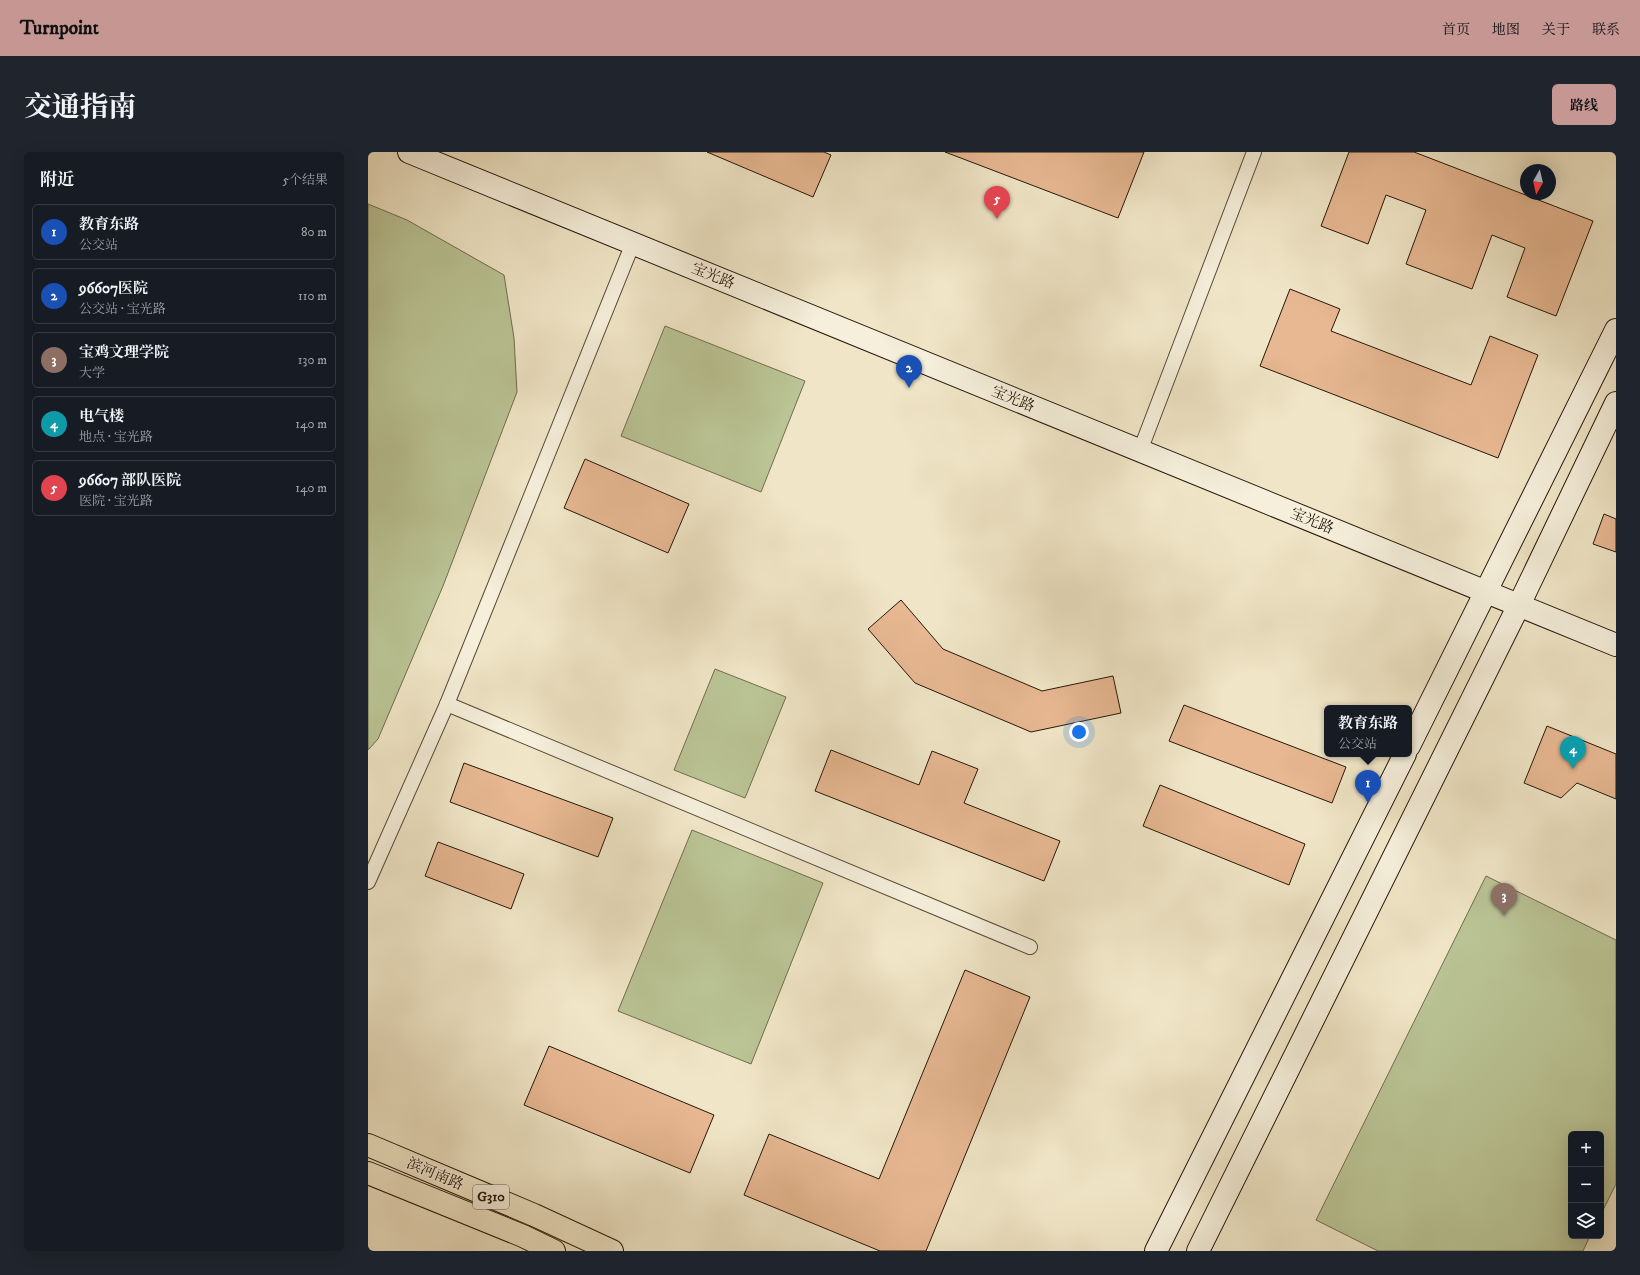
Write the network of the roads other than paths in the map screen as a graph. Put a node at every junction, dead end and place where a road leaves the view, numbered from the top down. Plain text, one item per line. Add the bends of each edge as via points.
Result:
1 (409, 152) edge
2 (1254, 152) edge
3 (633, 244) junction
4 (1616, 330) edge
5 (1616, 403) edge
6 (1140, 450) junction
7 (1486, 592) junction
8 (1519, 605) junction
9 (1616, 645) edge
10 (447, 704) junction
11 (1412, 740) edge
12 (1403, 757) edge
13 (368, 882) edge
14 (1030, 947) dead end
15 (368, 1145) edge
16 (368, 1173) edge
17 (554, 1251) edge
18 (612, 1251) edge
19 (1156, 1251) edge
20 (1198, 1251) edge

1 - 3 street, 宝光路
2 - 6 lane
3 - 6 street, 宝光路
3 - 10 lane
4 - 7 street
5 - 8 street
6 - 7 street, 宝光路
7 - 8 street, 宝光路
7 - 11 street
8 - 9 street, 宝光路
8 - 20 street
10 - 13 lane
10 - 14 lane
12 - 19 street
15 - 18 highway, 滨河南路 / G310
16 - 17 highway, 滨河南路 / G310

